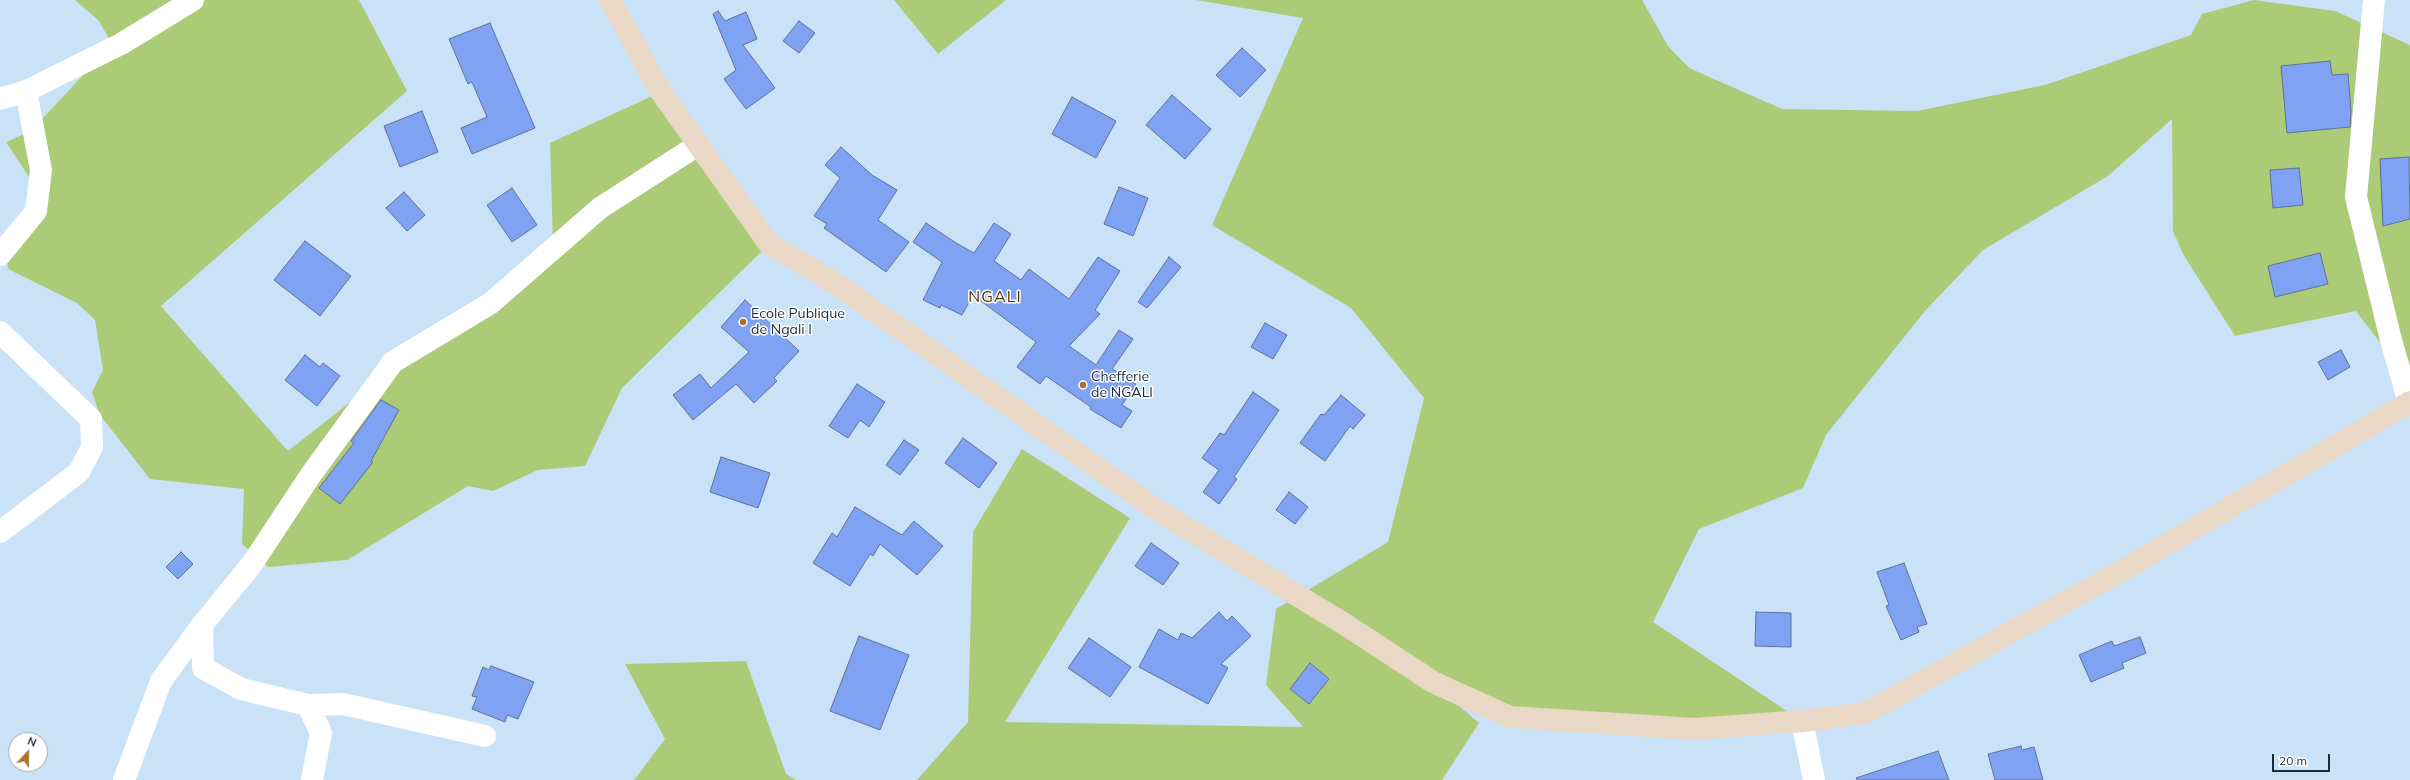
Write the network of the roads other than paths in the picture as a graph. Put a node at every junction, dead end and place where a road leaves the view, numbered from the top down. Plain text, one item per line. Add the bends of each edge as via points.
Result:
1 (192, 0) edge
2 (610, 0) edge
3 (2374, 0) edge
4 (26, 91) junction
5 (0, 99) edge
6 (698, 145) junction
7 (0, 255) edge
8 (0, 332) edge
9 (2409, 402) edge
10 (0, 532) edge
11 (202, 625) junction
12 (308, 705) junction
13 (1802, 721) junction
14 (485, 736) dead end
15 (124, 780) edge
16 (312, 780) edge
17 (1814, 780) edge

1 - 4 street via 121,44
2 - 6 street via 661,92
3 - 9 street via 2356,197
4 - 5 street
4 - 7 street via 41,170 36,211
6 - 11 street via 600,208 491,303 393,362 310,476 252,564
6 - 13 street via 769,244 835,283 1163,514 1346,625 1433,682 1510,717 1695,729
8 - 10 street via 90,419 92,447 79,472
9 - 13 street via 2126,568 1865,713
11 - 12 street via 203,668 241,689
11 - 15 street via 161,681
12 - 14 street via 343,704
12 - 16 street via 321,734
13 - 17 street

